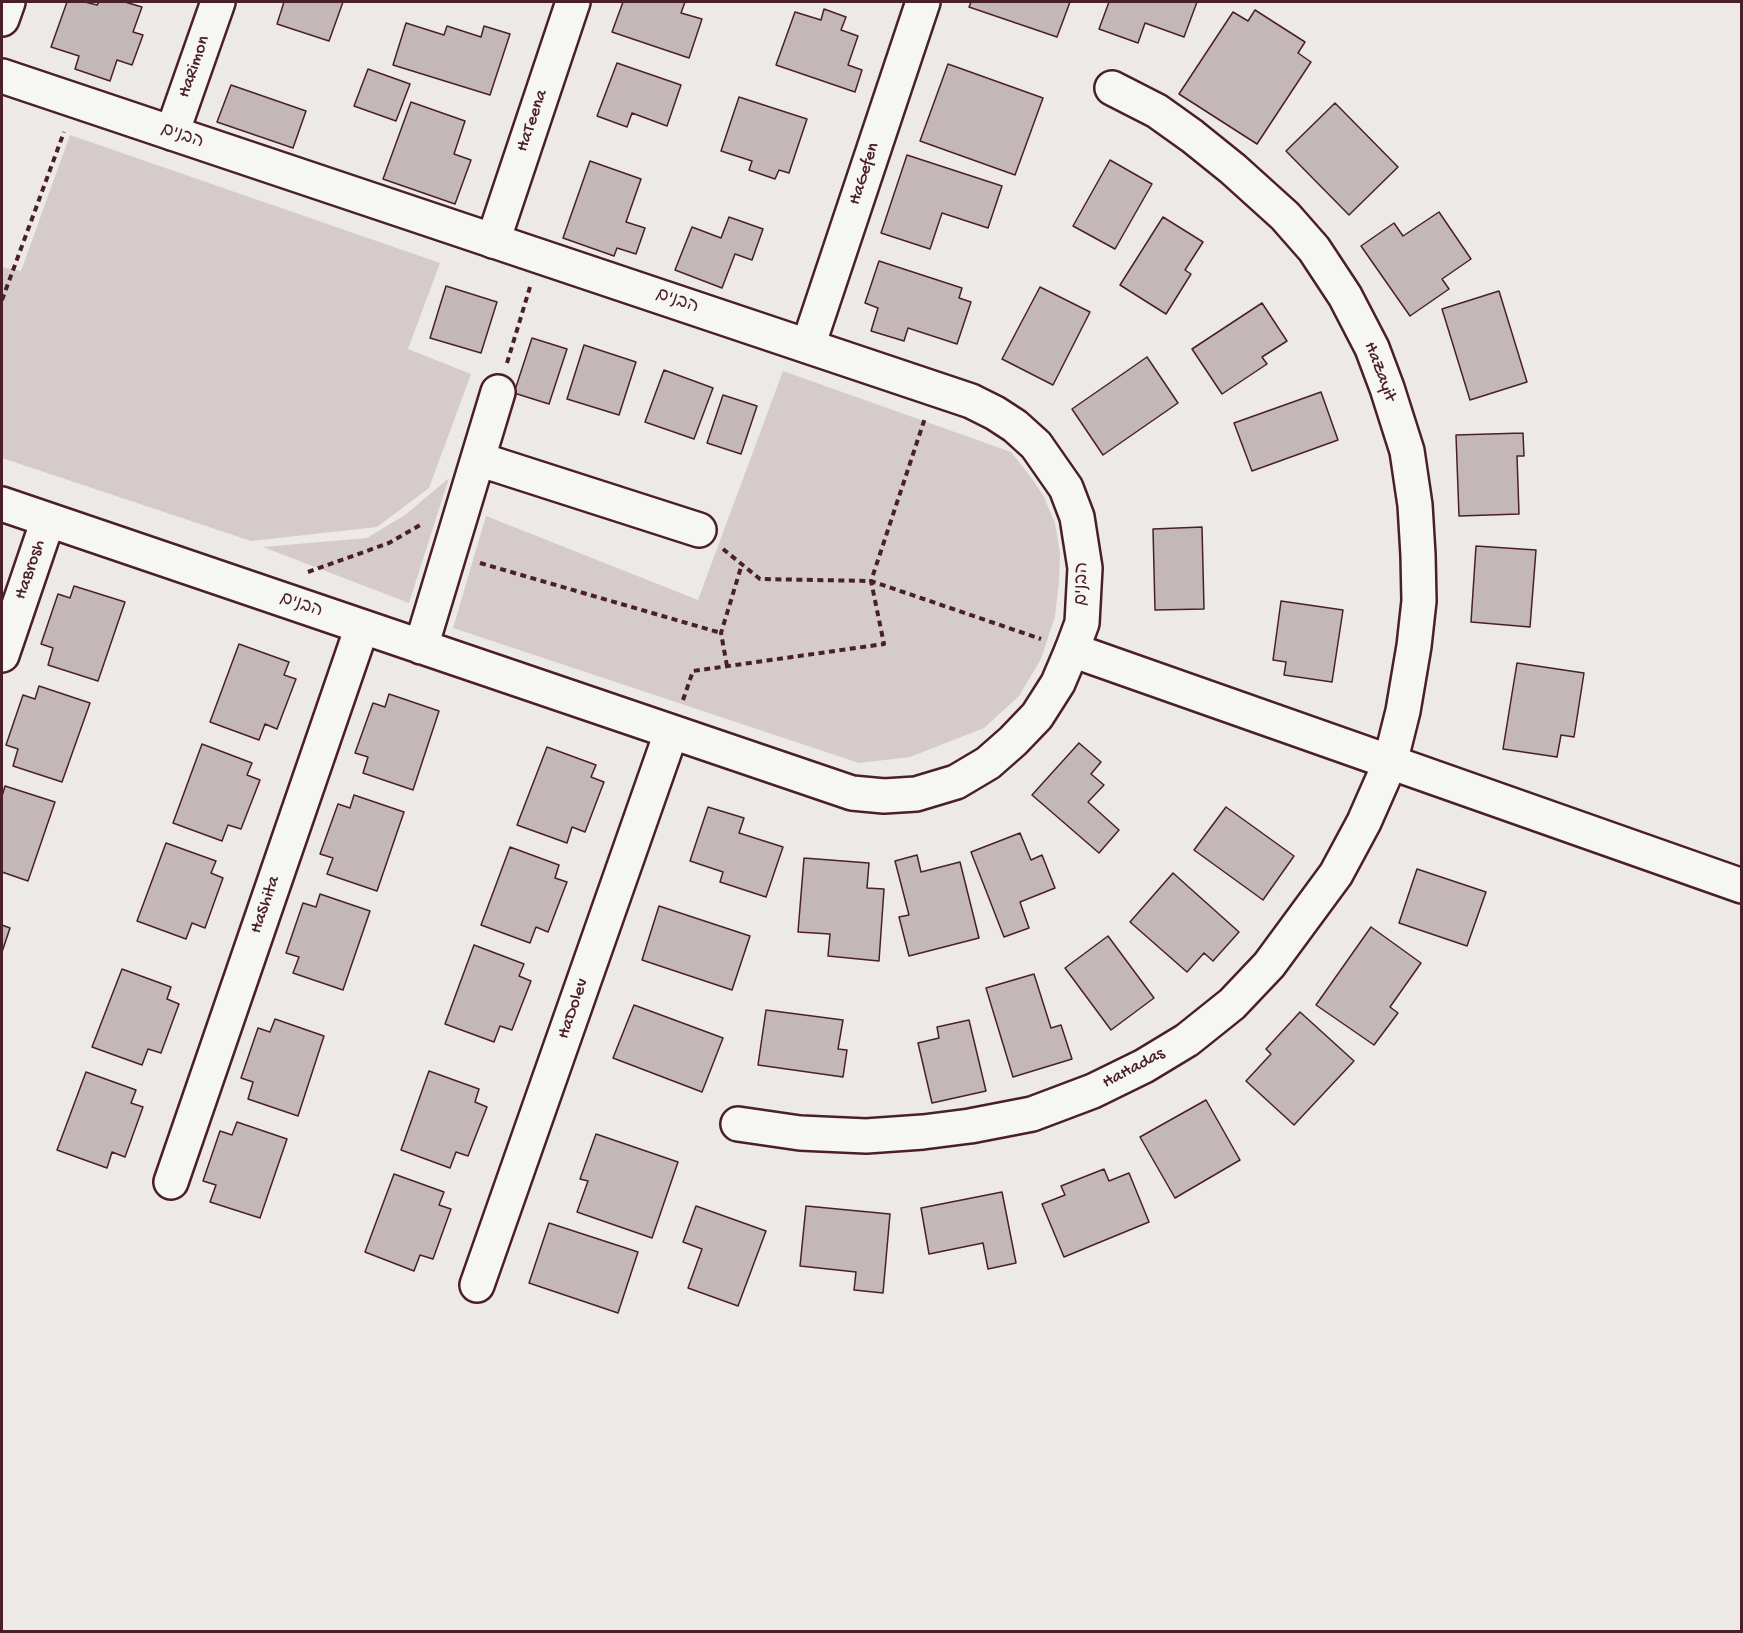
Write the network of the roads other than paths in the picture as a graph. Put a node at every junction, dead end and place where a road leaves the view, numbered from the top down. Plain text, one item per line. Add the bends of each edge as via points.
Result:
1 (8, 2) edge
2 (218, 2) edge
3 (573, 2) edge
4 (923, 2) edge
5 (2, 19) edge
6 (2, 76) edge
7 (1112, 88) dead end
8 (172, 134) junction
9 (493, 241) junction
10 (808, 346) junction
11 (498, 392) road end
12 (478, 459) junction
13 (2, 504) edge
14 (48, 520) junction
15 (699, 530) road end
16 (362, 627) junction
17 (421, 647) junction
18 (1072, 650) junction
19 (2, 655) edge
20 (671, 733) junction
21 (1390, 763) junction
22 (1742, 886) edge
23 (738, 1124) dead end
24 (171, 1182) dead end
25 (477, 1285) dead end

1 - 5 street
2 - 8 street, HaRimon
3 - 9 street, HaTeena
4 - 10 street, HaGefen
6 - 8 street, הבנים
7 - 21 street, HaZayit via 1157,111 1192,136 1285,216 1314,249 1345,296 1372,348 1407,451 1419,555 1414,646
8 - 9 street, הבנים
9 - 10 street, הבנים
10 - 18 street, הבנים via 971,401 1015,426 1036,445 1066,488 1077,517 1085,568 1082,623
11 - 12 street
12 - 15 street
12 - 17 street
13 - 14 street, הבנים
14 - 16 street, הבנים
14 - 19 street, HaBrosh
16 - 17 street, הבנים
16 - 24 street, HaShita
17 - 20 street, הבנים
18 - 20 street, הבנים via 1058,683 1037,716 1013,741 988,763 956,782 916,794 852,793
18 - 21 street
20 - 25 street, HaDolev
21 - 22 street
21 - 23 street, HaHadas via 1336,874 1269,964 1223,1011 1187,1040 1144,1066 1093,1091 1032,1113 970,1126 866,1136 800,1133

